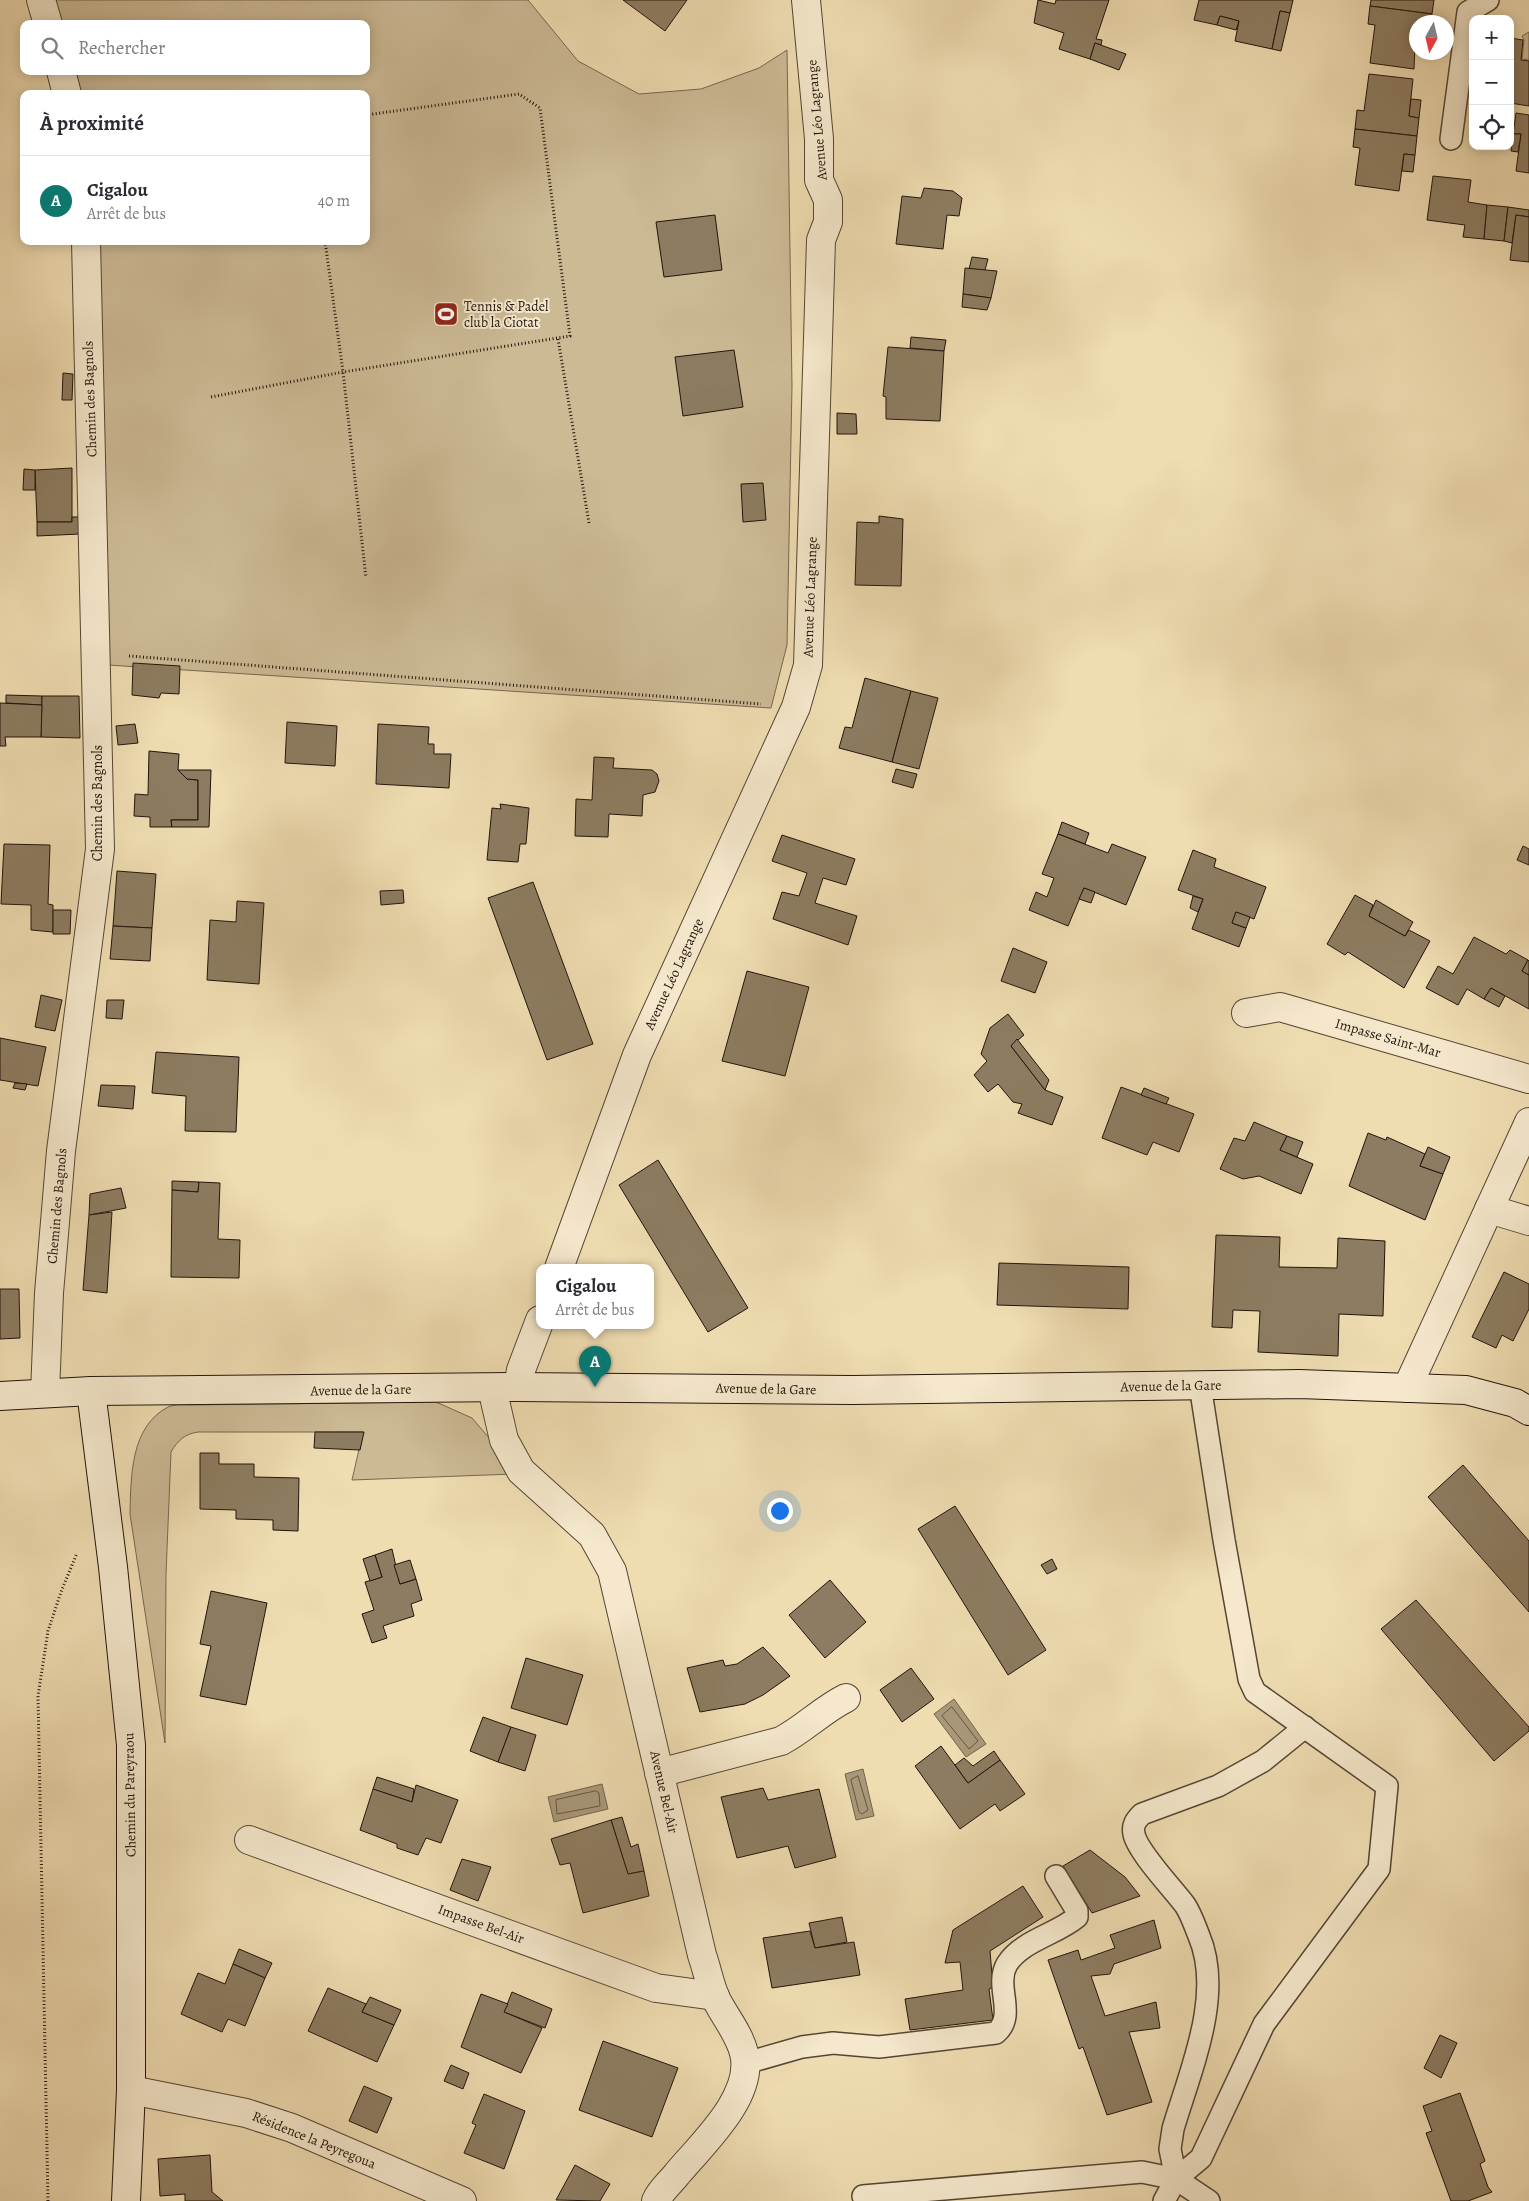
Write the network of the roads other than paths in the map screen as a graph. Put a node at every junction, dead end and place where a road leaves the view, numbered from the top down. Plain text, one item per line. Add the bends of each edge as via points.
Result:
1 (41, 0) edge
2 (806, 0) edge
3 (1488, 0) edge
4 (47, 20) edge
5 (62, 75) edge
6 (65, 90) edge
7 (1451, 139) dead end
8 (86, 245) edge
9 (1246, 1013) dead end
10 (1529, 1080) edge
11 (1529, 1122) edge
12 (1489, 1209) junction
13 (1529, 1221) edge
14 (560, 1264) edge
15 (537, 1329) edge
16 (1200, 1385) junction
17 (505, 1388) junction
18 (1407, 1388) junction
19 (92, 1391) junction
20 (45, 1393) junction
21 (0, 1396) edge
22 (1529, 1411) edge
23 (846, 1698) dead end
24 (1305, 1727) junction
25 (659, 1772) junction
26 (250, 1840) dead end
27 (1056, 1876) dead end
28 (715, 1996) junction
29 (746, 2062) junction
30 (131, 2090) junction
31 (1176, 2180) junction
32 (863, 2196) dead end
33 (126, 2201) edge
34 (462, 2201) edge
35 (656, 2201) edge
36 (1164, 2201) edge
37 (1208, 2201) edge

1 - 4 street
2 - 14 street, Avenue Léo Lagrange via 819,139 819,180 828,200 828,222 821,240 808,665 796,707 638,1055
3 - 7 lane via 1468,12
5 - 6 street
8 - 20 street, Chemin des Bagnols via 100,849 61,1151
9 - 10 street, Impasse Saint-Mar via 1280,1007
11 - 12 street
12 - 13 street
12 - 18 street
15 - 17 street via 521,1370
16 - 17 street, Avenue de la Gare via 852,1390
16 - 18 street, Avenue de la Gare
16 - 24 lane via 1250,1679 1255,1692
17 - 19 street, Avenue de la Gare
17 - 25 street, Avenue Bel-Air via 504,1440 521,1471 592,1536 612,1571
18 - 22 street, Avenue de la Gare via 1466,1390
19 - 20 street, Avenue de la Gare
19 - 30 street, Chemin du Pareyraou via 131,1745
20 - 21 street, Avenue de la Gare
23 - 25 street via 826,1708 781,1741
24 - 31 lane via 1387,1786 1379,1869 1264,2024 1201,2158
24 - 31 lane via 1263,1761 1218,1786 1142,1814 1134,1823 1134,1835 1142,1850 1186,1907 1200,1938 1209,1976 1208,2000 1173,2129 1170,2150
25 - 28 street, Avenue Bel-Air via 702,1955
26 - 28 street, Impasse Bel-Air via 656,1988
27 - 29 lane via 1077,1911 1077,1918 1019,1951 1007,1965 1003,1978 1006,2017 1003,2027 996,2033 879,2047 832,2043
28 - 29 street, Avenue Bel-Air via 737,2034
29 - 35 street via 740,2088 723,2121
30 - 33 street, Chemin du Pareyraou
30 - 34 street, Résidence la Peyregoua via 246,2113 292,2128
31 - 32 lane via 1142,2172
31 - 36 lane
31 - 37 lane

